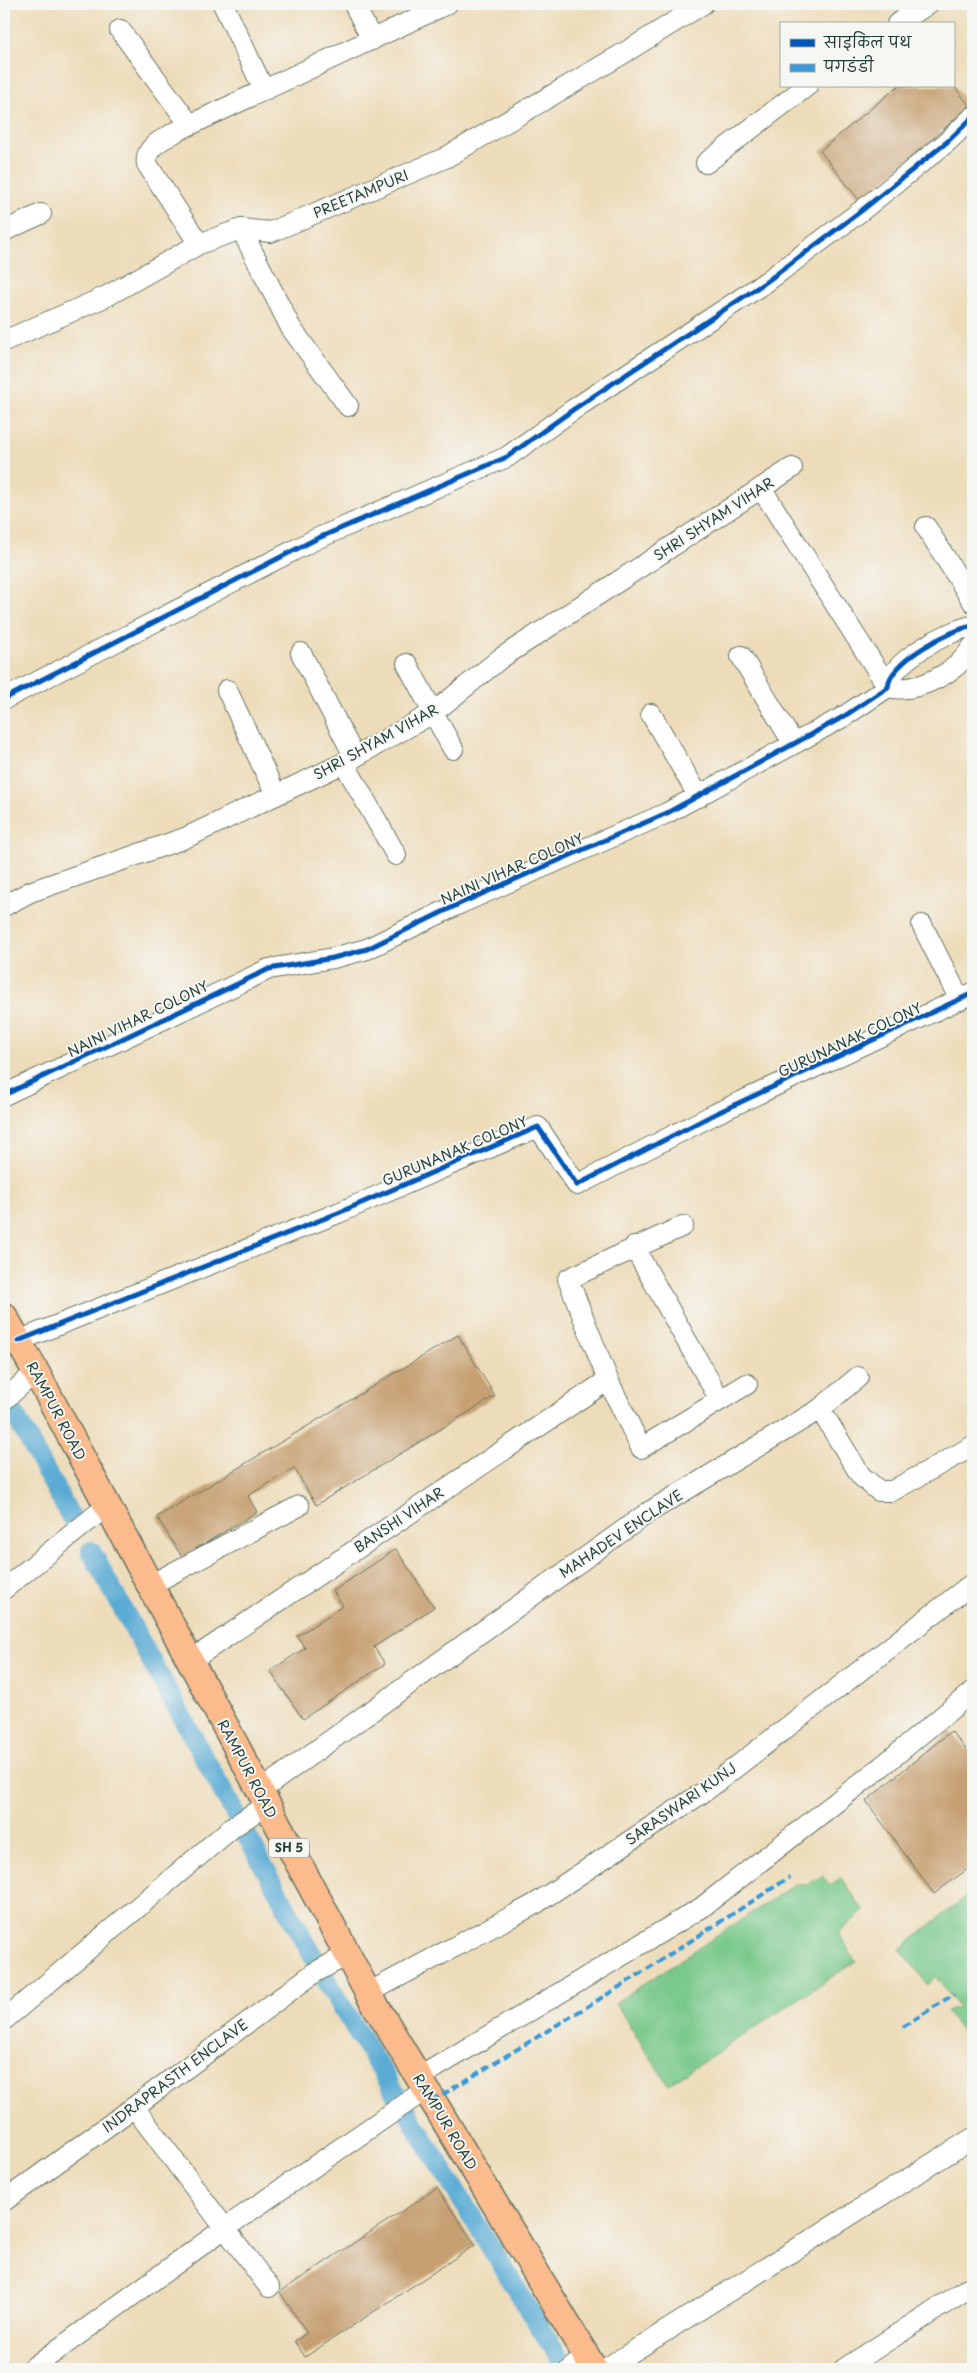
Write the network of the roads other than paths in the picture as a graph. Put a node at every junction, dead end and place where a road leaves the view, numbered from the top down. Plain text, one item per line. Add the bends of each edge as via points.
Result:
1 (222, 4) edge
2 (354, 4) edge
3 (447, 4) edge
4 (703, 4) edge
5 (928, 4) edge
6 (900, 22) edge
7 (120, 30) dead end
8 (372, 40) junction
9 (804, 88) edge
10 (264, 90) junction
11 (973, 117) edge
12 (190, 125) junction
13 (706, 163) dead end
14 (41, 214) dead end
15 (241, 229) junction
16 (4, 231) edge
17 (199, 244) junction
18 (6, 334) edge
19 (348, 406) dead end
20 (792, 468) dead end
21 (761, 488) junction
22 (926, 527) dead end
23 (973, 602) edge
24 (973, 626) edge
25 (973, 646) edge
26 (301, 653) dead end
27 (741, 656) dead end
28 (408, 664) dead end
29 (888, 687) junction
30 (227, 690) dead end
31 (4, 699) edge
32 (433, 713) junction
33 (651, 714) dead end
34 (794, 744) junction
35 (453, 749) dead end
36 (349, 760) junction
37 (276, 794) junction
38 (699, 797) junction
39 (396, 855) dead end
40 (4, 906) edge
41 (922, 925) dead end
42 (967, 997) edge
43 (4, 1095) edge
44 (683, 1226) dead end
45 (634, 1247) junction
46 (4, 1316) edge
47 (18, 1341) junction
48 (36, 1372) junction
49 (858, 1377) dead end
50 (608, 1380) junction
51 (747, 1384) dead end
52 (7, 1398) edge
53 (720, 1400) junction
54 (820, 1409) junction
55 (973, 1446) edge
56 (107, 1506) junction
57 (299, 1506) dead end
58 (973, 1582) edge
59 (150, 1585) junction
60 (4, 1589) edge
61 (190, 1661) junction
62 (973, 1691) edge
63 (252, 1810) junction
64 (329, 1964) junction
65 (368, 1993) junction
66 (4, 2020) edge
67 (419, 2089) junction
68 (134, 2107) junction
69 (973, 2138) edge
70 (4, 2201) edge
71 (225, 2228) junction
72 (973, 2285) edge
73 (269, 2287) dead end
74 (586, 2366) edge
75 (31, 2369) edge
76 (844, 2369) edge

1 - 10 street
2 - 8 street
3 - 8 street
4 - 15 street, PREETAMPURI via 445,158 271,232
5 - 6 street
7 - 12 street
8 - 10 street
9 - 13 street
10 - 12 street
11 - 31 street via 947,142 766,282 507,457 316,539
12 - 17 street via 148,149 146,156 147,164
14 - 16 street
15 - 17 street, PREETAMPURI
15 - 19 street via 291,328
17 - 18 street, PREETAMPURI via 107,296
20 - 21 street, SHRI SHYAM VIHAR
21 - 29 street
21 - 32 street, SHRI SHYAM VIHAR via 501,658
22 - 23 street
24 - 29 street, NAINI VIHAR COLONY via 958,628 912,656 899,666 888,681
25 - 29 street via 957,665 938,677 911,688 898,690
26 - 36 street
27 - 34 street
28 - 32 street
29 - 34 street, NAINI VIHAR COLONY
30 - 37 street
32 - 35 street
32 - 36 street, SHRI SHYAM VIHAR
33 - 38 street
34 - 38 street, NAINI VIHAR COLONY
36 - 37 street, SHRI SHYAM VIHAR
36 - 39 street
37 - 40 street, SHRI SHYAM VIHAR via 185,838 30,892
38 - 43 street, NAINI VIHAR COLONY via 667,814 461,903 367,949 269,969
41 - 42 street
42 - 47 street, GURUNANAK COLONY via 715,1114 577,1185 538,1127 338,1213
44 - 45 street
45 - 50 street via 568,1279
45 - 53 street
46 - 47 main road, RAMPUR ROAD / SH 5
47 - 48 main road, RAMPUR ROAD / SH 5
48 - 52 street
48 - 56 main road, RAMPUR ROAD / SH 5
49 - 54 street, MAHADEV ENCLAVE
50 - 53 street via 641,1448
50 - 61 street, BANSHI VIHAR
51 - 53 street
54 - 55 street via 861,1476 879,1491 892,1492
54 - 63 street, MAHADEV ENCLAVE via 649,1512
56 - 59 main road, RAMPUR ROAD / SH 5
56 - 60 street
57 - 59 street
58 - 65 street, SARASWARI KUNJ via 705,1791 534,1904
59 - 61 main road, RAMPUR ROAD / SH 5
61 - 63 main road, RAMPUR ROAD / SH 5
62 - 67 street via 701,1908
63 - 64 main road, RAMPUR ROAD / SH 5
63 - 66 street, MAHADEV ENCLAVE
64 - 65 main road, RAMPUR ROAD / SH 5
64 - 68 street, INDRAPRASTH ENCLAVE
65 - 67 main road, RAMPUR ROAD / SH 5
67 - 71 street via 394,2110
67 - 74 main road, RAMPUR ROAD / SH 5
68 - 70 street, INDRAPRASTH ENCLAVE
68 - 71 street
69 - 74 street
71 - 73 street
71 - 75 street
72 - 76 street

